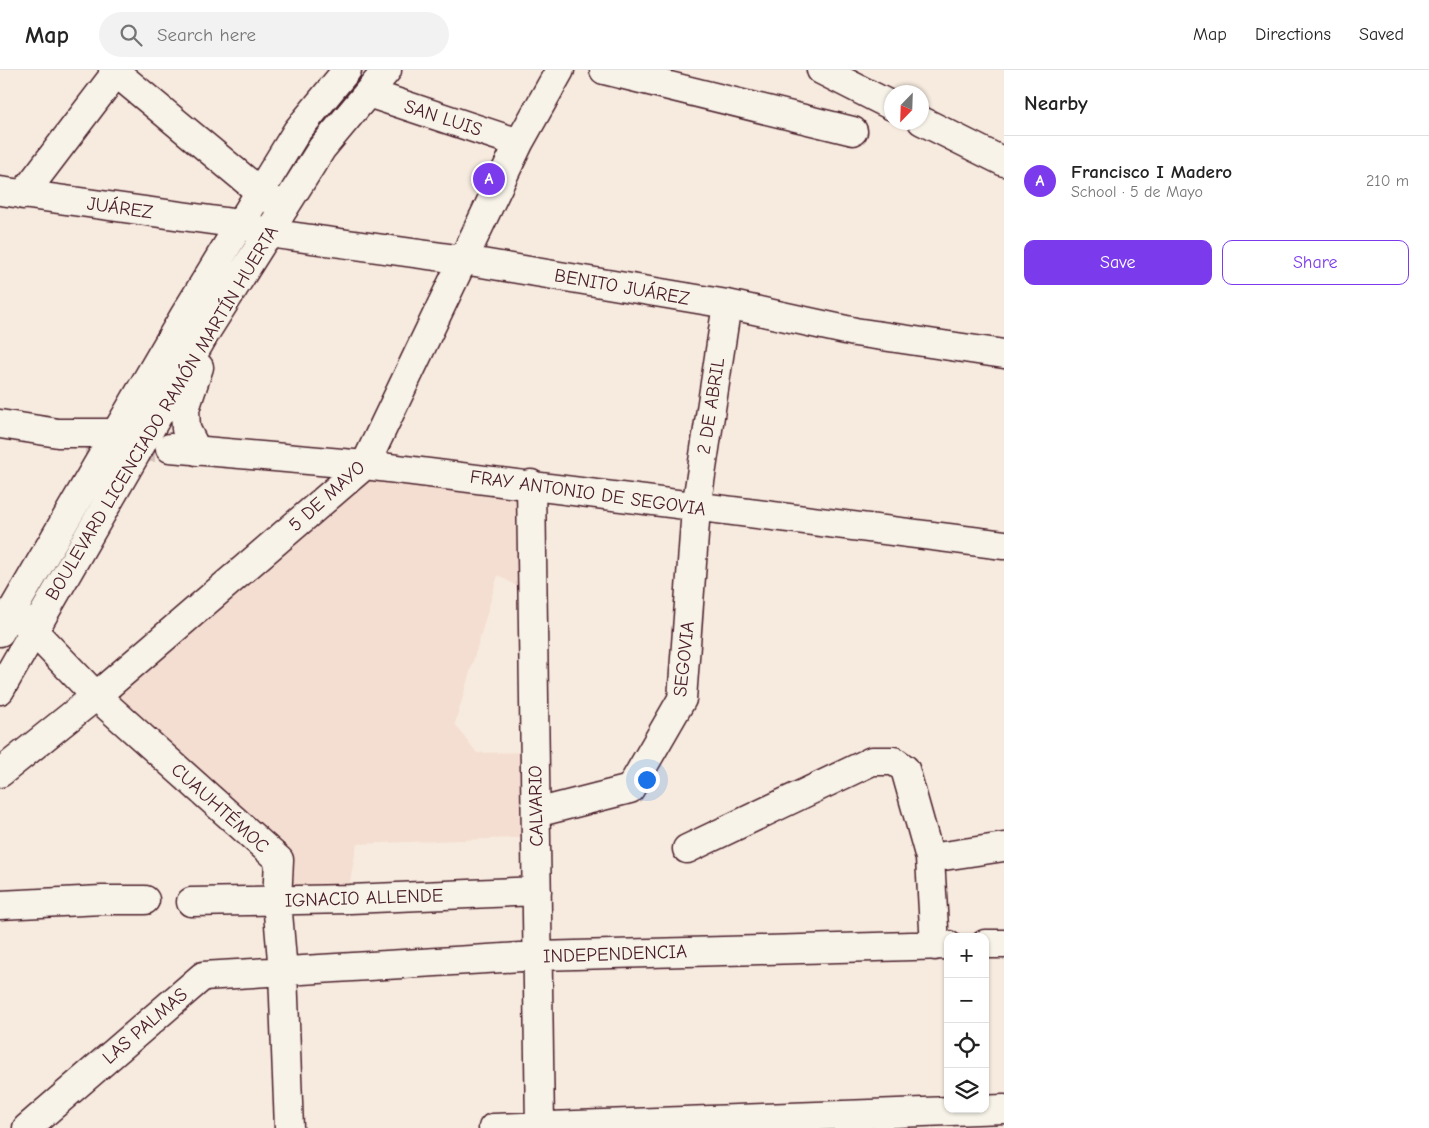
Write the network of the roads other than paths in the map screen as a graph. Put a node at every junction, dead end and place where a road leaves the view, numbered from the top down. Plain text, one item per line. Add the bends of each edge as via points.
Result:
1 (347, 70) edge
2 (387, 70) edge
3 (560, 70) edge
4 (604, 70) edge
5 (821, 70) edge
6 (116, 71) edge
7 (368, 93) junction
8 (884, 102) edge
9 (929, 124) edge
10 (853, 131) dead end
11 (519, 142) junction
12 (1004, 162) edge
13 (260, 192) junction
14 (11, 193) edge
15 (284, 208) junction
16 (240, 224) junction
17 (268, 233) junction
18 (464, 260) junction
19 (727, 304) junction
20 (207, 330) junction
21 (1004, 354) edge
22 (0, 424) edge
23 (116, 433) junction
24 (0, 435) edge
25 (85, 448) tunnel mouth
26 (365, 465) junction
27 (531, 484) junction
28 (696, 508) junction
29 (1004, 545) edge
30 (7, 621) edge
31 (33, 632) junction
32 (0, 690) edge
33 (96, 696) junction
34 (0, 773) edge
35 (536, 813) junction
36 (1004, 847) edge
37 (687, 849) dead end
38 (930, 858) junction
39 (537, 890) junction
40 (145, 900) dead end
41 (277, 901) junction
42 (191, 902) dead end
43 (0, 905) edge
44 (989, 944) edge
45 (1004, 944) edge
46 (941, 946) edge
47 (538, 956) junction
48 (282, 972) junction
49 (1004, 1109) edge
50 (540, 1127) edge
51 (27, 1128) edge
52 (288, 1128) edge
53 (494, 1128) edge

1 - 13 street, BOULEVARD LICENCIADO RAMÓN MARTÍN HUERTA via 297,131
2 - 7 street, BOULEVARD LICENCIADO RAMÓN MARTÍN HUERTA
3 - 11 street, 5 DE MAYO
4 - 10 street
5 - 8 street
6 - 13 street
6 - 14 street
7 - 11 street, SAN LUIS
7 - 15 street, BOULEVARD LICENCIADO RAMÓN MARTÍN HUERTA via 322,148
9 - 12 street
11 - 18 street, 5 DE MAYO
13 - 15 street
13 - 16 street, BOULEVARD LICENCIADO RAMÓN MARTÍN HUERTA
14 - 16 street, JUÁREZ
15 - 17 street, BOULEVARD LICENCIADO RAMÓN MARTÍN HUERTA
16 - 17 street, BENITO JUÁREZ
16 - 23 street, BOULEVARD LICENCIADO RAMÓN MARTÍN HUERTA
17 - 18 street, BENITO JUÁREZ
17 - 20 street, BOULEVARD LICENCIADO RAMÓN MARTÍN HUERTA
18 - 19 street, BENITO JUÁREZ
18 - 26 street, 5 DE MAYO
19 - 21 street, BENITO JUÁREZ via 855,332
19 - 28 street, 2 DE ABRIL
20 - 26 street, FRAY ANTONIO DE SEGOVIA via 186,410 184,449
20 - 31 street, BOULEVARD LICENCIADO RAMÓN MARTÍN HUERTA
22 - 23 street via 58,432
23 - 30 street, BOULEVARD LICENCIADO RAMÓN MARTÍN HUERTA
24 - 25 street
26 - 27 street, FRAY ANTONIO DE SEGOVIA
26 - 33 street, 5 DE MAYO
27 - 28 street, FRAY ANTONIO DE SEGOVIA
27 - 35 street, CALVARIO
28 - 29 street, FRAY ANTONIO DE SEGOVIA
28 - 35 street, SEGOVIA via 682,700 630,789
30 - 31 street, CUAUHTÉMOC
31 - 32 street, BOULEVARD LICENCIADO RAMÓN MARTÍN HUERTA
31 - 33 street, CUAUHTÉMOC
33 - 34 street, 5 DE MAYO
33 - 41 street, CUAUHTÉMOC via 278,860
35 - 39 street, CALVARIO
36 - 38 street
37 - 38 street via 872,761 894,761 905,769
38 - 46 street
39 - 41 street, IGNACIO ALLENDE
39 - 47 street, CALVARIO
40 - 43 street
41 - 42 street, IGNACIO ALLENDE
41 - 48 street, CUAUHTÉMOC
44 - 45 street
46 - 47 street, INDEPENDENCIA
47 - 48 street, INDEPENDENCIA
47 - 50 street, CALVARIO
48 - 51 street, LAS PALMAS via 203,976
48 - 52 street, CUAUHTÉMOC
49 - 50 street
50 - 53 street

